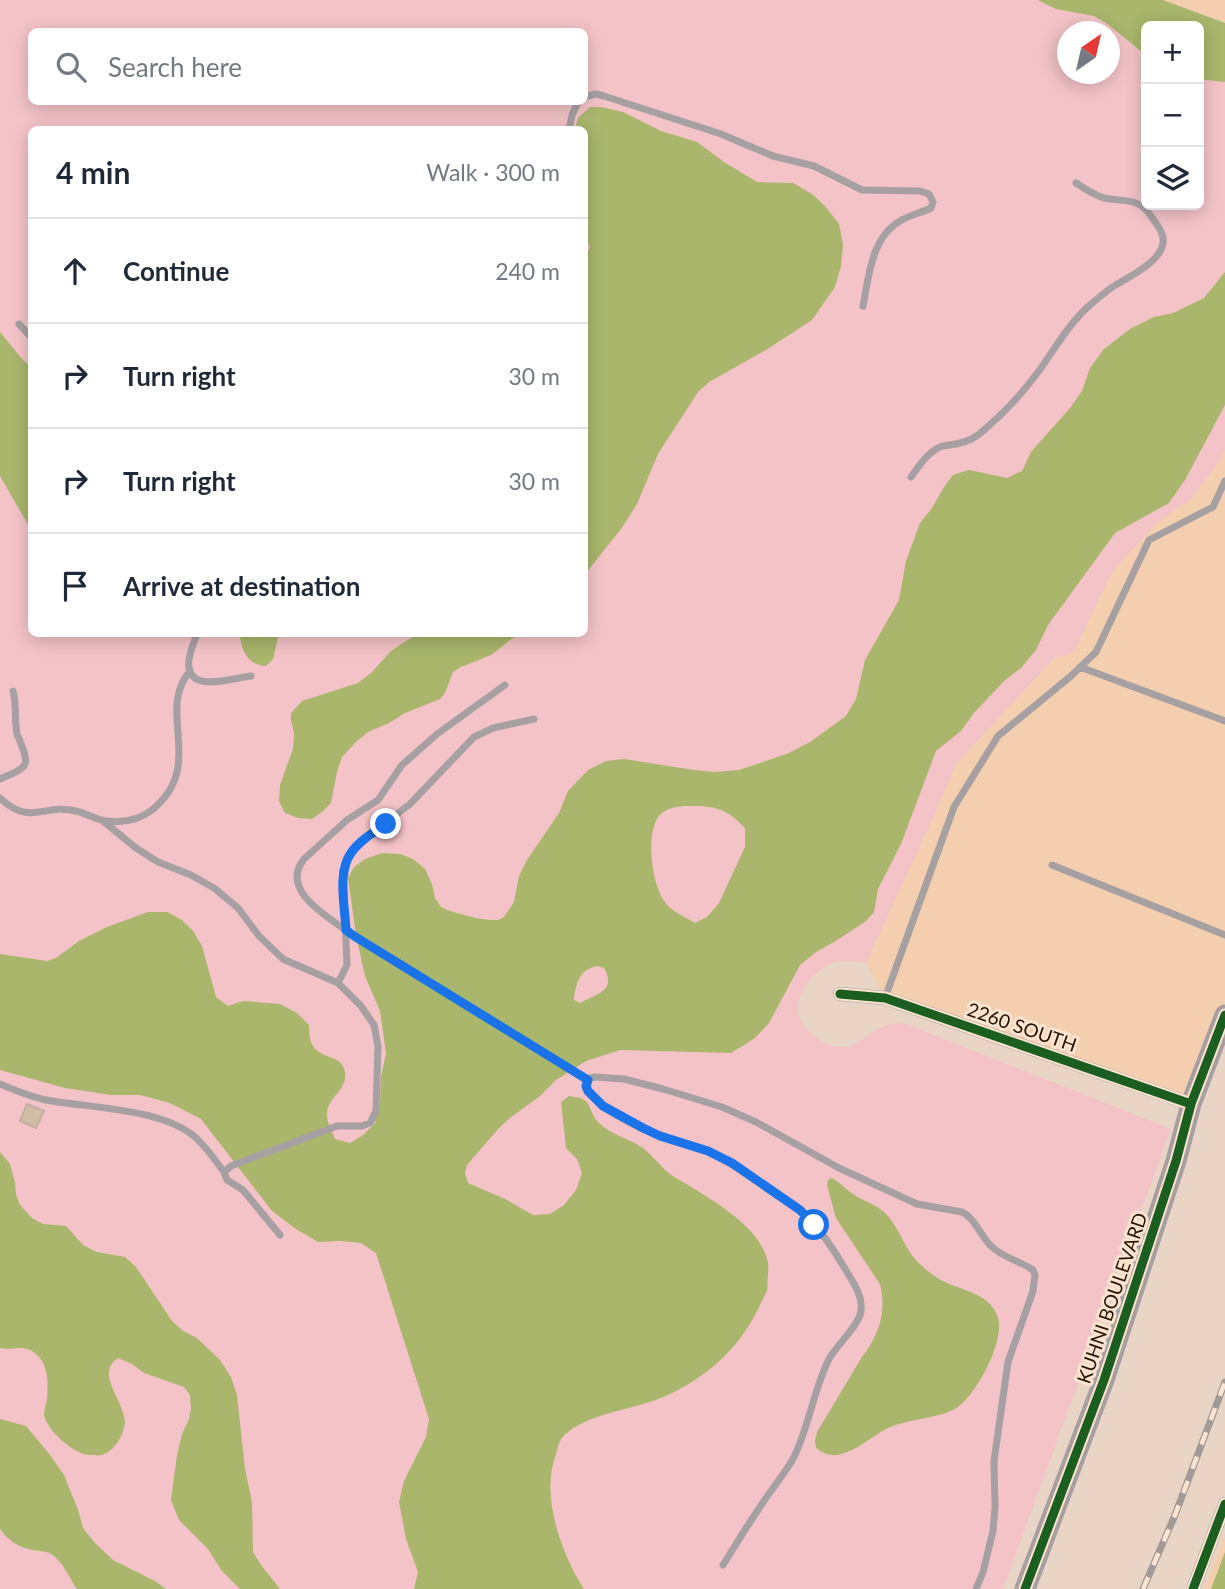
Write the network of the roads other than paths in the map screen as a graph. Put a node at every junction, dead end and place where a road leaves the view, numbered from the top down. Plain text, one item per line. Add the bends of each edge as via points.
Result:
1 (588, 96) edge
2 (577, 105) edge
3 (570, 126) edge
4 (1076, 183) dead end
5 (863, 306) dead end
6 (19, 324) dead end
7 (28, 334) edge
8 (911, 477) dead end
9 (1225, 481) edge
10 (196, 637) edge
11 (1080, 667) junction
12 (190, 671) junction
13 (251, 676) dead end
14 (505, 685) dead end
15 (12, 691) dead end
16 (534, 719) dead end
17 (1225, 721) edge
18 (0, 779) edge
19 (0, 799) edge
20 (103, 821) junction
21 (125, 822) junction
22 (121, 836) junction
23 (1052, 865) dead end
24 (346, 930) junction
25 (1225, 935) edge
26 (338, 983) junction
27 (840, 994) dead end
28 (885, 998) junction
29 (1225, 1015) edge
30 (588, 1080) junction
31 (0, 1084) edge
32 (1191, 1104) junction
33 (224, 1172) junction
34 (280, 1235) dead end
35 (1225, 1504) edge
36 (723, 1565) dead end
37 (976, 1589) edge
38 (1025, 1589) edge
39 (1193, 1589) edge

1 - 5 lane via 604,96 814,166 863,190 929,194 931,208 898,222 879,242
2 - 3 lane
4 - 8 lane via 1104,198 1141,205 1163,236 1161,251 1088,306 1015,401 981,433 932,452
6 - 7 lane
9 - 11 lane via 1213,507 1149,540 1096,652
10 - 12 lane via 189,656
11 - 17 lane
11 - 28 lane via 998,736 954,807
12 - 13 lane via 196,679 209,682
12 - 21 lane via 178,700 180,754 175,782 149,812
14 - 24 lane via 437,734 402,765 378,800 347,820 298,866 299,888
15 - 18 lane via 26,760 22,768
16 - 24 lane via 474,737 410,804 351,852 343,870
19 - 20 lane via 23,813 74,810
20 - 21 lane
20 - 22 lane
21 - 22 lane
22 - 26 lane via 158,862 214,888 283,959
23 - 25 lane
24 - 26 lane via 347,965
24 - 30 lane
26 - 33 lane via 374,1025 379,1046 373,1119 362,1126 337,1126
27 - 28 street, 2260 SOUTH
28 - 32 street, 2260 SOUTH
29 - 32 street, KUHNI BOULEVARD
30 - 36 lane via 588,1091 610,1111 732,1163 800,1210 859,1293 860,1316 828,1361 793,1458
30 - 37 lane via 624,1079 722,1107 917,1204 968,1215 993,1248 1033,1270 1033,1291 1009,1362 995,1461 993,1531
31 - 33 lane via 44,1100 148,1116 180,1127 196,1138
32 - 38 street, KUHNI BOULEVARD via 1104,1380
33 - 34 lane
35 - 39 street

